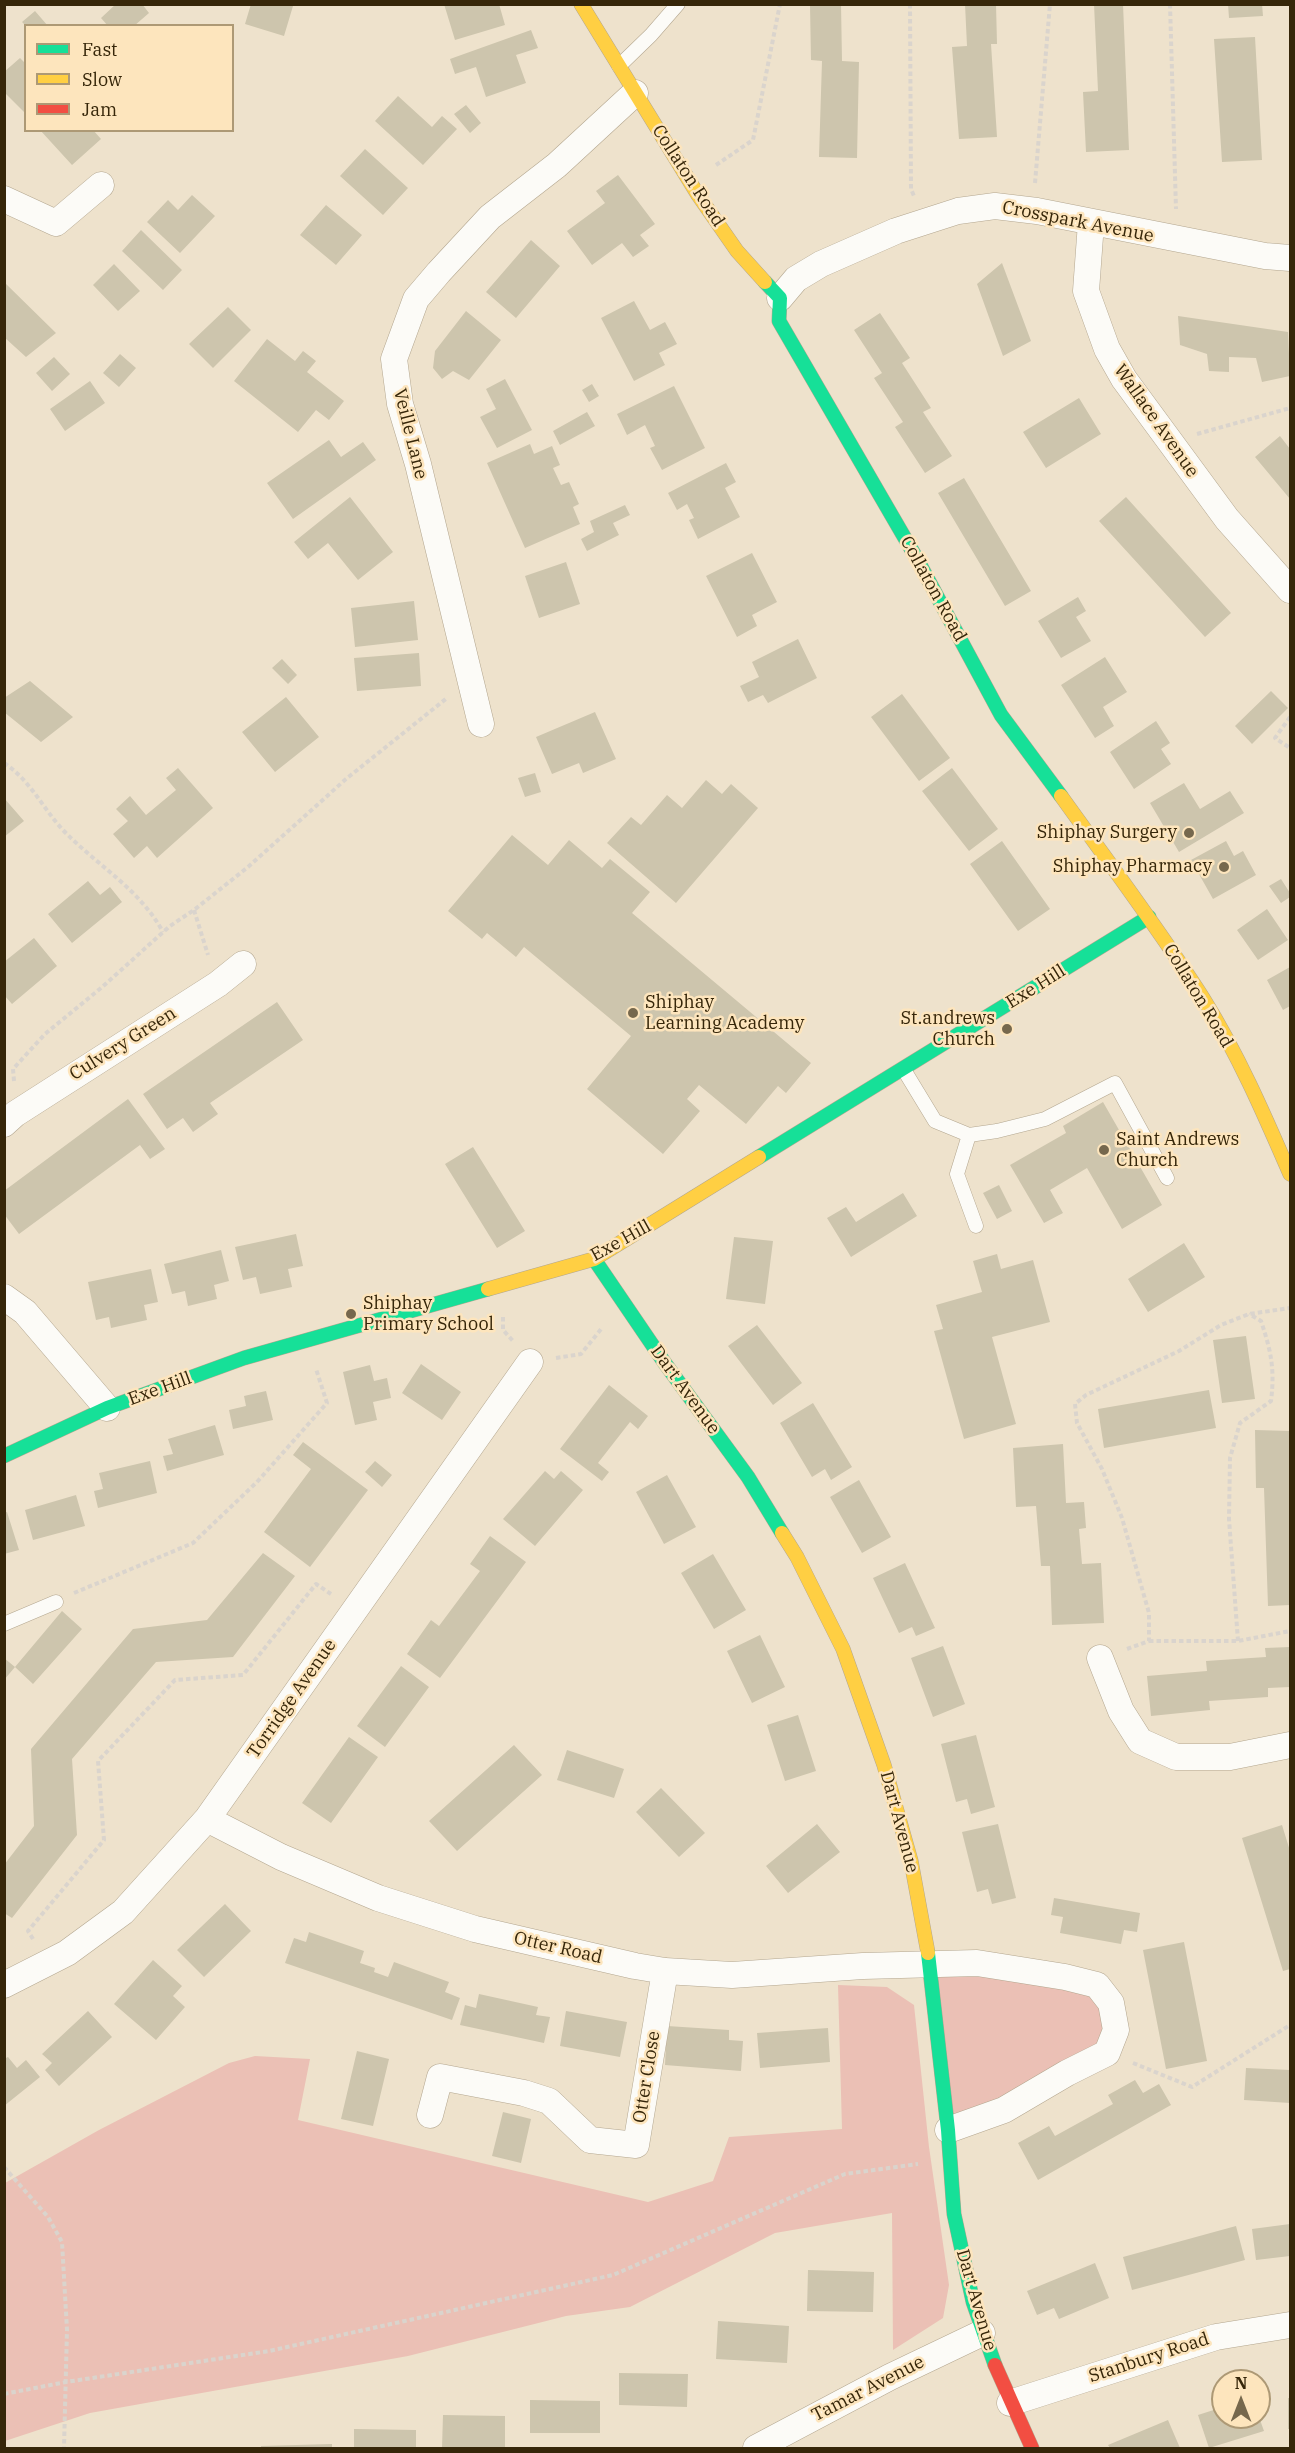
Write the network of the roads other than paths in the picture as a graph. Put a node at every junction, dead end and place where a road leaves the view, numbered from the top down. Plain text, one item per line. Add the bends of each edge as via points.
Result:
1 (581, 4) edge
2 (678, 4) edge
3 (619, 66) junction
4 (636, 93) junction
5 (101, 185) dead end
6 (4, 199) edge
7 (1091, 223) junction
8 (1290, 258) edge
9 (780, 298) junction
10 (1290, 590) edge
11 (481, 724) dead end
12 (1149, 917) junction
13 (243, 964) dead end
14 (904, 1070) junction
15 (10, 1119) edge
16 (969, 1135) junction
17 (1290, 1174) edge
18 (1167, 1178) dead end
19 (975, 1226) dead end
20 (594, 1259) junction
21 (4, 1297) edge
22 (530, 1362) road end
23 (107, 1408) junction
24 (4, 1456) edge
25 (56, 1602) road end
26 (4, 1624) edge
27 (1100, 1658) road end
28 (1290, 1745) edge
29 (207, 1819) junction
30 (930, 1966) junction
31 (665, 1971) junction
32 (4, 1985) edge
33 (430, 2115) dead end
34 (948, 2130) junction
35 (1290, 2325) edge
36 (982, 2333) junction
37 (1010, 2403) junction
38 (756, 2448) edge
39 (1032, 2448) edge

1 - 3 street, Collaton Road
2 - 3 lane
3 - 4 street, Collaton Road
4 - 9 street, Collaton Road via 737,251
4 - 11 street, Veille Lane via 557,165 490,217 439,272 416,299 394,360 400,404
5 - 6 street via 56,223
7 - 8 street, Crosspark Avenue
7 - 9 street, Crosspark Avenue via 995,206 958,211 896,231 821,264 796,279
7 - 10 street, Wallace Avenue via 1086,291 1107,349 1124,379 1227,519
9 - 12 street, Collaton Road via 779,321 917,559 1001,715
12 - 14 street, Exe Hill
12 - 17 street, Collaton Road via 1215,1020 1257,1097
13 - 15 street, Culvery Green
14 - 16 lane via 935,1121
14 - 20 street, Exe Hill
16 - 18 lane via 1045,1119 1115,1083
16 - 19 lane via 957,1174
20 - 23 street, Exe Hill via 244,1358
20 - 30 street, Dart Avenue via 754,1487 797,1557 843,1648 884,1765 911,1861
21 - 23 street via 25,1312
22 - 29 street, Torridge Avenue
23 - 24 street, Exe Hill
25 - 26 lane
27 - 28 street via 1121,1711 1140,1741 1176,1757 1230,1757
29 - 31 street, Otter Road via 281,1857 378,1898 475,1929
29 - 32 street, Torridge Avenue via 123,1912 67,1953
30 - 31 street, Otter Road via 863,1966 732,1975
30 - 34 street, Dart Avenue
30 - 34 street, Otter Road via 977,1963 1027,1969 1097,1985 1112,2003 1116,2030 1107,2053 1004,2110
31 - 33 street, Otter Close via 636,2145 590,2140 549,2101 524,2092 440,2077
34 - 36 street, Dart Avenue via 954,2214
35 - 37 street, Stanbury Road via 1216,2337
36 - 37 street, Dart Avenue
36 - 38 street, Tamar Avenue
37 - 39 street, Dart Avenue

